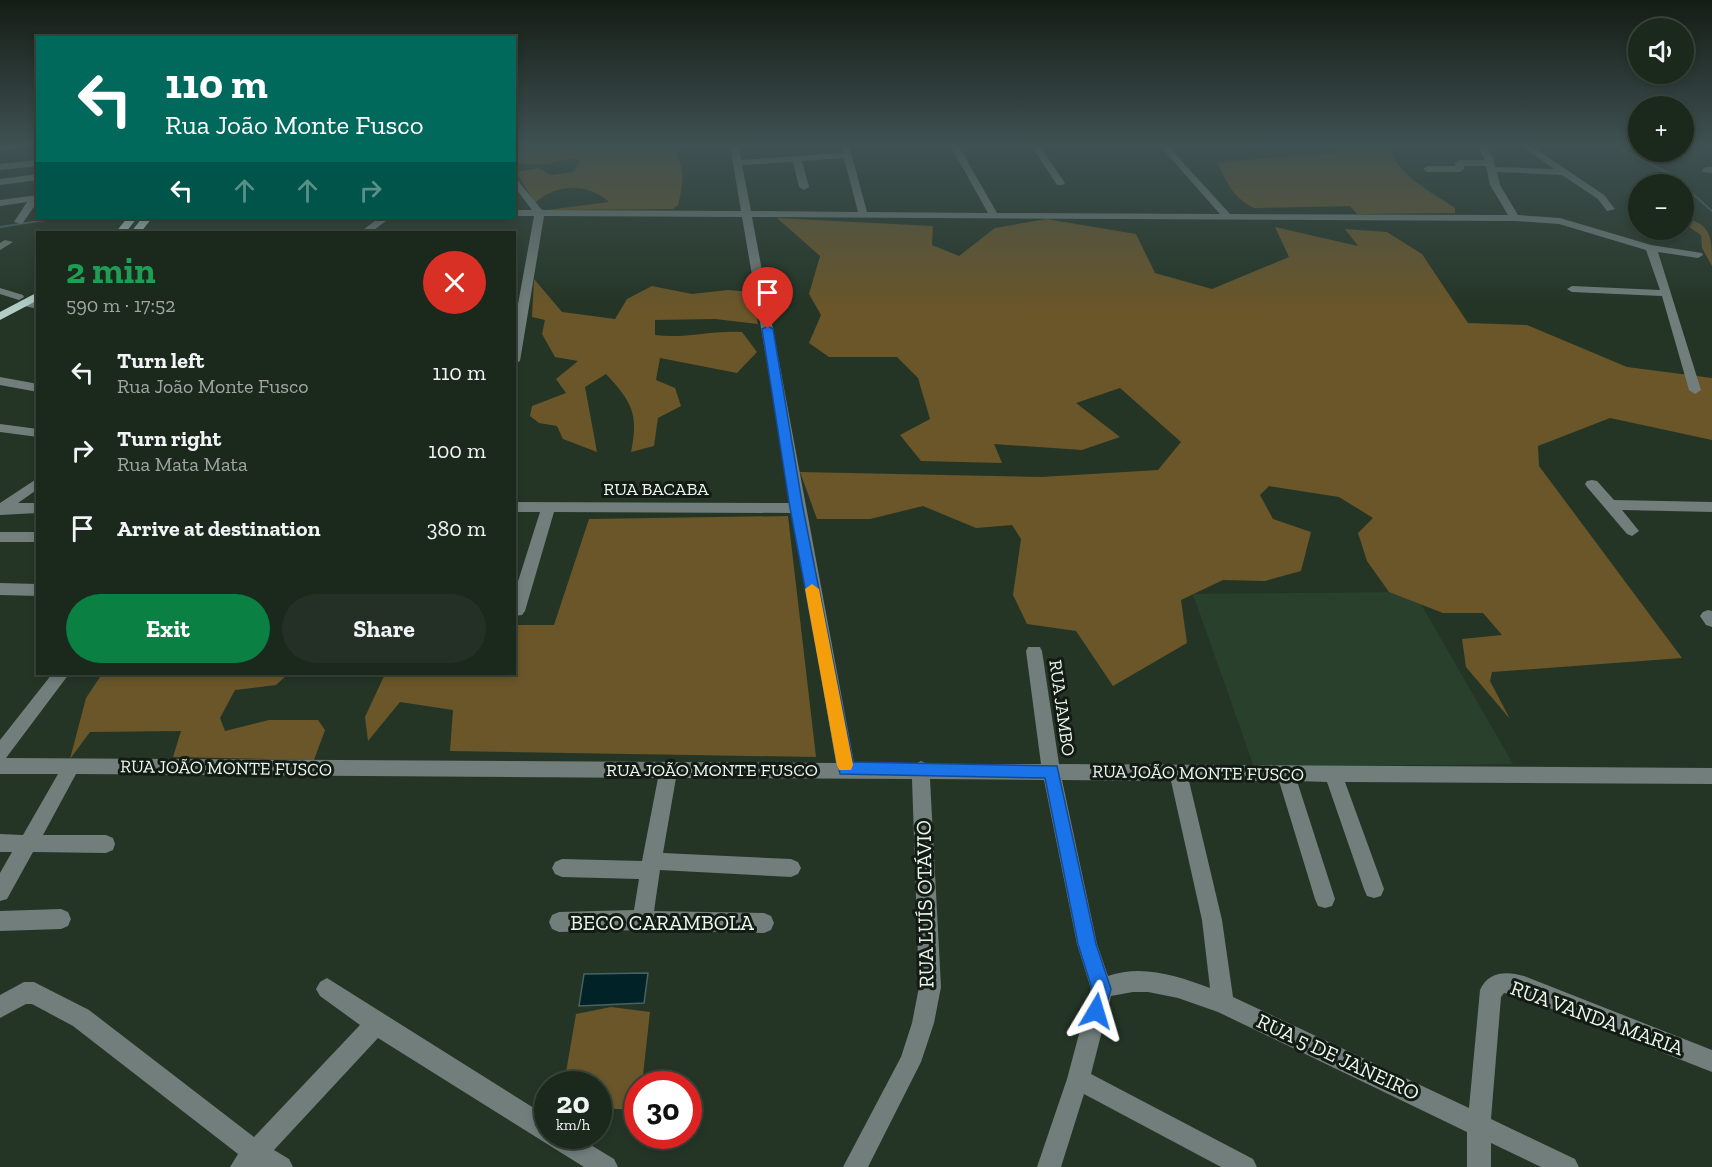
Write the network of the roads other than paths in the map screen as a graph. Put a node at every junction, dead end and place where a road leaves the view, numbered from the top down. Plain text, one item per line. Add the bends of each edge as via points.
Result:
1 (25, 199) edge
2 (35, 199) edge
3 (529, 199) edge
4 (745, 199) edge
5 (860, 199) edge
6 (985, 199) edge
7 (1212, 199) edge
8 (1504, 199) edge
9 (1603, 199) edge
10 (0, 203) edge
11 (1610, 210) dead end
12 (516, 213) edge
13 (539, 213) junction
14 (863, 214) junction
15 (748, 215) junction
16 (994, 215) junction
17 (1229, 218) junction
18 (1515, 218) junction
19 (131, 219) edge
20 (146, 219) edge
21 (384, 219) edge
22 (19, 222) dead end
23 (122, 231) edge
24 (136, 231) edge
25 (366, 231) edge
26 (1650, 248) junction
27 (1698, 255) dead end
28 (36, 288) edge
29 (1572, 289) dead end
30 (0, 291) edge
31 (1665, 292) junction
32 (36, 296) edge
33 (21, 300) junction
34 (36, 305) edge
35 (0, 308) edge
36 (0, 317) edge
37 (516, 350) edge
38 (0, 381) edge
39 (36, 388) edge
40 (1695, 390) dead end
41 (0, 428) edge
42 (36, 433) edge
43 (36, 483) edge
44 (1592, 484) dead end
45 (549, 506) junction
46 (1610, 506) junction
47 (516, 507) edge
48 (1712, 507) edge
49 (36, 508) edge
50 (797, 508) junction
51 (1, 509) edge
52 (1632, 531) dead end
53 (0, 537) edge
54 (36, 537) edge
55 (0, 589) edge
56 (36, 590) edge
57 (518, 611) dead end
58 (1034, 651) dead end
59 (60, 675) edge
60 (0, 753) edge
61 (0, 765) edge
62 (71, 767) junction
63 (846, 769) junction
64 (921, 769) junction
65 (668, 771) junction
66 (1051, 771) junction
67 (1178, 773) junction
68 (1286, 774) junction
69 (1333, 774) junction
70 (1712, 776) edge
71 (27, 842) junction
72 (0, 843) edge
73 (106, 843) dead end
74 (650, 866) junction
75 (562, 868) dead end
76 (791, 868) dead end
77 (1374, 889) dead end
78 (0, 892) edge
79 (1325, 899) dead end
80 (61, 920) dead end
81 (642, 920) junction
82 (0, 921) edge
83 (559, 922) dead end
84 (764, 923) dead end
85 (327, 988) dead end
86 (1102, 989) junction
87 (1223, 1003) junction
88 (0, 1007) edge
89 (376, 1024) junction
90 (1712, 1061) edge
91 (1078, 1079) junction
92 (534, 1122) edge
93 (1479, 1125) junction
94 (576, 1149) edge
95 (249, 1160) edge
96 (281, 1167) edge
97 (606, 1167) edge
98 (855, 1167) edge
99 (1049, 1167) edge
100 (1245, 1167) edge
101 (1479, 1167) edge
102 (1567, 1167) edge

1 - 10 street
2 - 22 street
3 - 13 street
4 - 15 street
5 - 14 street
6 - 16 street
7 - 17 street
8 - 18 street
9 - 11 street
12 - 13 street
13 - 15 street
13 - 37 street
14 - 15 street
14 - 16 street
15 - 50 street
16 - 17 street
17 - 18 street
18 - 26 street via 1560,221
19 - 23 main road
20 - 24 main road
21 - 25 street
26 - 27 street
26 - 31 street
28 - 33 main road
29 - 31 street
30 - 33 street
31 - 40 street
32 - 33 main road
33 - 34 street
33 - 35 main road
33 - 36 main road
38 - 39 street
41 - 42 street
43 - 51 street
44 - 46 street
45 - 47 street, RUA BACABA
45 - 50 street, RUA BACABA
45 - 57 street
46 - 48 street
46 - 52 street
49 - 51 street
50 - 63 street
53 - 54 street
55 - 56 street
58 - 66 street, RUA JAMBO
59 - 60 street
61 - 62 street, RUA JOÃO MONTE FUSCO
62 - 65 street, RUA JOÃO MONTE FUSCO
62 - 71 street
63 - 64 street, RUA JOÃO MONTE FUSCO
63 - 65 street, RUA JOÃO MONTE FUSCO
64 - 66 street, RUA JOÃO MONTE FUSCO
64 - 98 street, RUA LUÍS OTÁVIO via 930,987 910,1062
65 - 74 street
66 - 67 street, RUA JOÃO MONTE FUSCO
66 - 86 street, RUA JAMBO via 1087,944
67 - 68 street, RUA JOÃO MONTE FUSCO
67 - 87 street via 1212,920
68 - 69 street, RUA JOÃO MONTE FUSCO
68 - 79 street
69 - 70 street, RUA JOÃO MONTE FUSCO
69 - 77 street
71 - 72 street
71 - 73 street
71 - 78 street
74 - 75 street
74 - 76 street
74 - 81 street
80 - 82 street
81 - 83 street, BECO CARAMBOLA
81 - 84 street, BECO CARAMBOLA
85 - 89 street
86 - 87 street, RUA 5 DE JANEIRO via 1115,982 1143,980 1170,984
86 - 91 street
87 - 93 street, RUA 5 DE JANEIRO
88 - 95 street via 24,993 34,993 81,1018
89 - 92 street
89 - 95 street
90 - 93 street, RUA VANDA MARIA via 1511,982 1500,982 1491,990
91 - 99 street
91 - 100 street
93 - 101 street
93 - 102 street, RUA 5 DE JANEIRO
94 - 97 street
95 - 96 street

